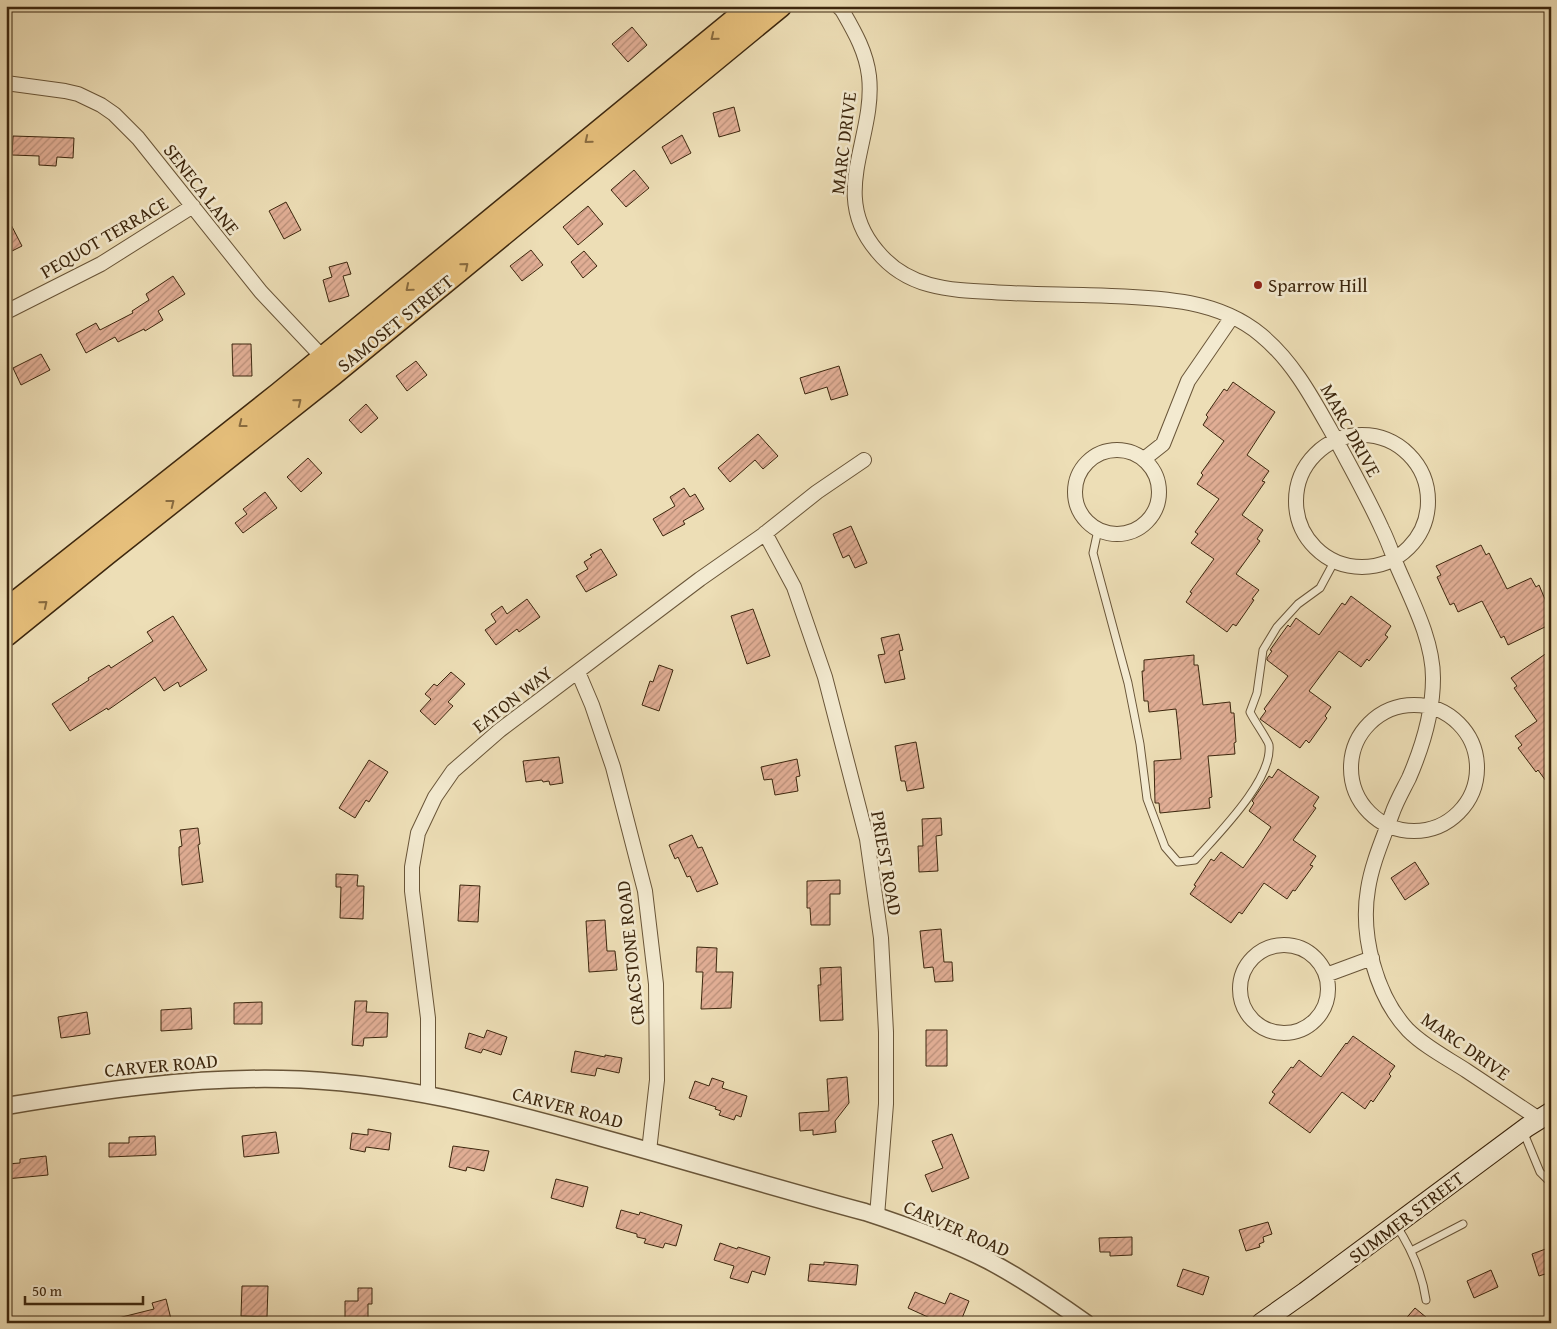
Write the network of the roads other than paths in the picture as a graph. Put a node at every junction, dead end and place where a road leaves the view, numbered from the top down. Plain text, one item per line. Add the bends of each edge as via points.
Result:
1 (752, 6) edge
2 (780, 6) edge
3 (838, 6) edge
4 (6, 83) edge
5 (193, 206) junction
6 (6, 312) edge
7 (1232, 316) junction
8 (329, 366) junction
9 (1336, 440) junction
10 (1144, 459) junction
11 (864, 460) dead end
12 (1098, 530) junction
13 (764, 533) junction
14 (1394, 559) junction
15 (1334, 562) junction
16 (6, 610) edge
17 (6, 635) edge
18 (578, 672) junction
19 (1430, 707) junction
20 (1389, 825) junction
21 (1372, 958) junction
22 (1326, 975) junction
23 (428, 1094) junction
24 (6, 1106) edge
25 (1545, 1115) edge
26 (1523, 1130) junction
27 (648, 1150) junction
28 (1551, 1183) edge
29 (877, 1216) junction
30 (1463, 1224) dead end
31 (1395, 1225) junction
32 (1411, 1251) junction
33 (1426, 1300) dead end
34 (1086, 1323) edge
35 (1261, 1323) edge

1 -> 8 highway, SAMOSET STREET
8 -> 2 highway, SAMOSET STREET
3 - 7 street, MARC DRIVE via 862,47 869,77 869,99 854,186 855,206 865,235 885,261 915,281 936,287 1022,294 1167,298 1199,304
4 - 5 street, SENECA LANE via 65,90 106,108 138,138
5 - 6 street, PEQUOT TERRACE via 101,264
5 - 8 street, SENECA LANE via 261,292
7 - 9 street, MARC DRIVE via 1261,335 1285,358
7 - 10 street via 1188,381 1163,444
8 -> 16 highway, SAMOSET STREET
17 -> 8 highway, SAMOSET STREET
9 - 14 street, MARC DRIVE via 1384,532
9 - 14 street via 1369,435 1385,439 1413,458 1422,472 1429,505 1426,521 1414,543
9 - 15 street via 1309,461 1296,492 1300,526 1320,553
10 - 12 street via 1154,472 1159,488 1157,504 1150,518 1130,532 1114,534
10 - 12 street via 1118,450 1099,454 1084,465 1076,482 1076,500 1083,518
11 - 13 street, EATON WAY
12 - 15 lane via 1093,553 1128,683 1147,799 1165,847 1178,862 1195,860 1241,809 1267,767 1269,744 1250,712 1257,693 1263,650 1277,627 1298,604 1320,588
13 - 18 street, EATON WAY
13 - 29 street, PRIEST ROAD via 794,587 825,677 867,839 881,938 886,1032 886,1104
14 - 15 street via 1365,568
14 - 19 street, MARC DRIVE via 1428,646 1433,675
18 - 23 street, EATON WAY via 500,730 454,771 435,797 418,833 412,891 428,1018
18 - 27 street, CRACSTONE ROAD via 613,767 646,890 656,984 657,1080
19 - 20 street, MARC DRIVE via 1410,776
19 - 20 street via 1401,706 1387,710 1365,728 1352,754 1355,790 1366,808
19 - 20 street via 1454,719 1471,741 1477,768 1471,794 1464,806 1442,824 1416,830 1402,830
20 - 21 street, MARC DRIVE via 1379,847 1368,890 1366,930
21 - 22 street
21 - 25 street, MARC DRIVE via 1382,988 1407,1029 1425,1045
22 - 22 street via 1328,996 1320,1016 1312,1024 1292,1033 1271,1032 1261,1027 1246,1012 1242,1002 1243,973 1253,959 1268,949 1285,945 1303,950 1317,960
23 - 24 street, CARVER ROAD via 334,1082 238,1079 147,1085
23 - 27 street, CARVER ROAD via 496,1108
25 - 26 main road, SUMMER STREET
26 - 28 lane via 1540,1172
26 - 31 main road, SUMMER STREET
27 - 29 street, CARVER ROAD
29 - 34 street, CARVER ROAD via 934,1236 990,1262
30 - 32 lane
31 - 32 lane
31 - 35 main road, SUMMER STREET
32 - 33 lane

